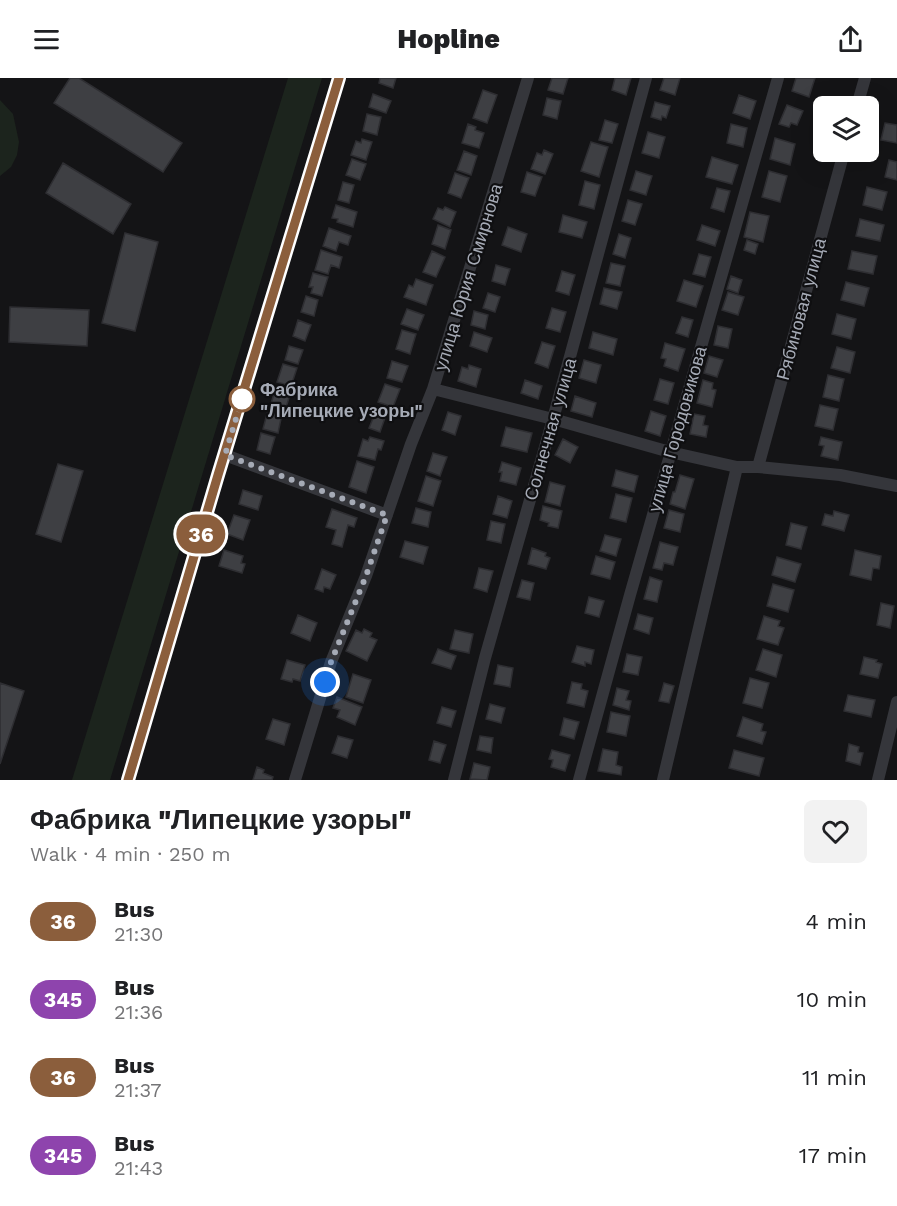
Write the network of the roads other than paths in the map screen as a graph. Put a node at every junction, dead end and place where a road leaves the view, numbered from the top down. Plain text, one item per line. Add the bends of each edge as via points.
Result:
1 (339, 78) edge
2 (528, 78) edge
3 (646, 78) edge
4 (778, 78) edge
5 (865, 78) edge
6 (860, 96) edge
7 (841, 162) edge
8 (433, 390) junction
9 (553, 419) junction
10 (670, 452) junction
11 (225, 455) junction
12 (737, 467) junction
13 (758, 467) junction
14 (897, 486) edge
15 (387, 515) junction
16 (897, 702) edge
17 (128, 780) edge
18 (295, 780) edge
19 (454, 780) edge
20 (579, 780) edge
21 (663, 780) edge
22 (878, 780) edge

1 - 11 street
2 - 8 street, улица Юрия Смирнова
3 - 9 street, Солнечная улица
4 - 10 street, улица Городовикова
5 - 6 street
7 - 13 street, Рябиновая улица
8 - 9 street
8 - 15 street, улица Юрия Смирнова
9 - 10 street
9 - 19 street, Солнечная улица
10 - 12 street
10 - 20 street, улица Городовикова
11 - 15 street
11 - 17 street
12 - 13 street
12 - 21 street
13 - 14 street via 840,475
15 - 18 street, улица Юрия Смирнова via 331,662
16 - 22 street

